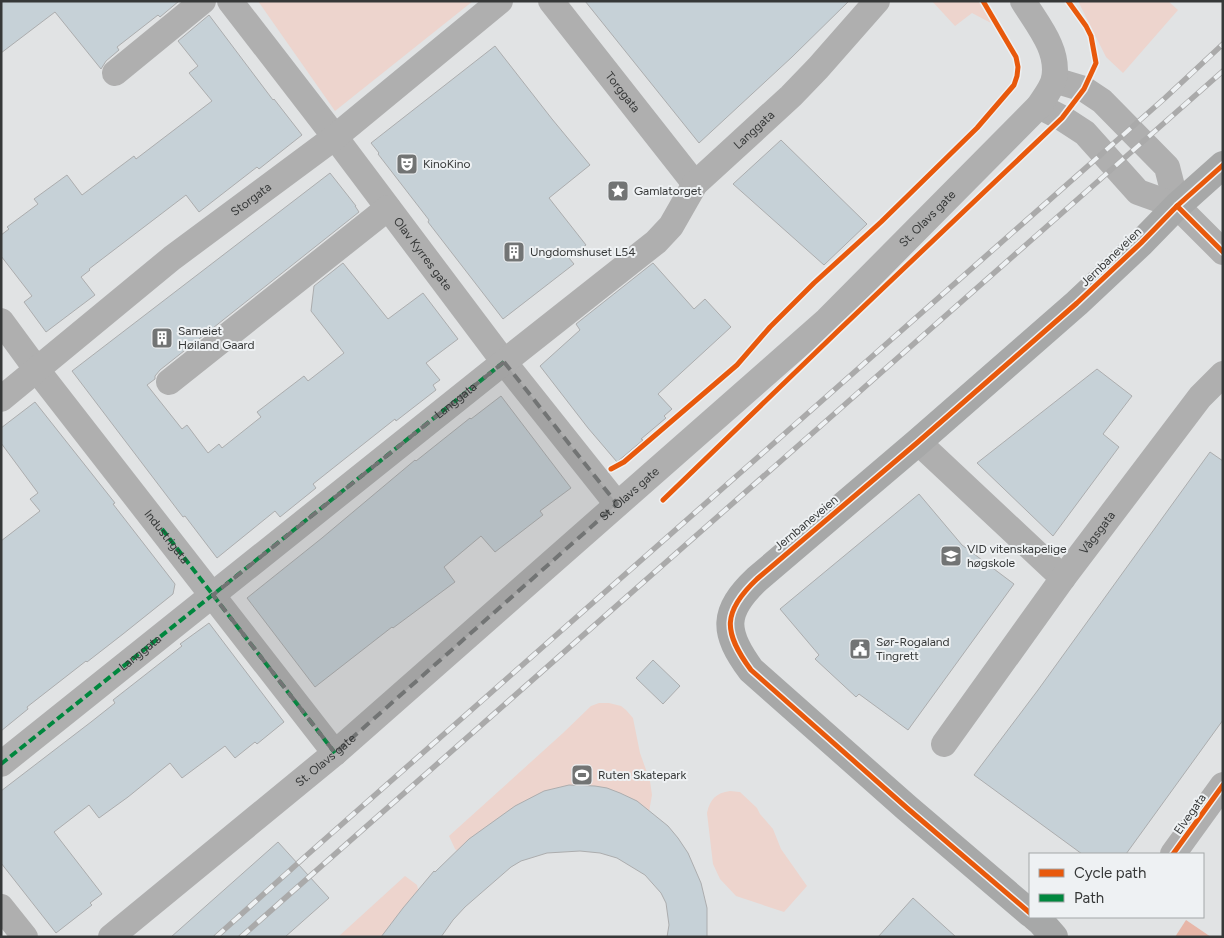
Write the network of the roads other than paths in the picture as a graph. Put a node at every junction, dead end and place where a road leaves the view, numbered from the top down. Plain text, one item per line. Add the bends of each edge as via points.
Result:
1 (203, 1) edge
2 (230, 1) edge
3 (500, 1) edge
4 (551, 1) edge
5 (876, 1) edge
6 (1023, 1) edge
7 (115, 73) dead end
8 (1054, 80) junction
9 (1039, 106) junction
10 (335, 137) junction
11 (1223, 165) edge
12 (695, 184) junction
13 (1177, 206) junction
14 (388, 208) junction
15 (1223, 252) edge
16 (1, 321) edge
17 (504, 362) junction
18 (37, 370) junction
19 (1223, 374) edge
20 (169, 382) dead end
21 (1, 398) edge
22 (918, 442) junction
23 (617, 504) junction
24 (1063, 578) junction
25 (213, 595) junction
26 (944, 744) dead end
27 (335, 753) junction
28 (1, 764) edge
29 (1223, 785) edge
30 (1174, 853) edge
31 (1, 907) edge
32 (1029, 912) edge
33 (1036, 918) edge
34 (25, 937) edge
35 (111, 937) edge
36 (1054, 937) edge

1 - 7 street
2 - 10 street, Olav Kyrres gate
3 - 10 street, Storgata
4 - 12 street, Torggata
5 - 12 street, Langgata via 812,75
6 - 8 street, St. Olavs gate via 1052,48 1056,62
8 - 9 street, St. Olavs gate
8 - 13 street via 1084,89 1102,101 1167,167
9 - 13 street via 1085,134 1138,192
9 - 23 street, St. Olavs gate via 827,320
10 - 14 street, Olav Kyrres gate
10 - 18 street, Storgata via 172,258
11 - 13 main road, Jernbaneveien
12 - 17 street, Langgata via 671,226 656,242
13 - 15 street
13 - 22 main road, Jernbaneveien via 1077,303
14 - 17 street, Olav Kyrres gate
14 - 20 street
16 - 18 street, Industrigata
17 - 23 street, Olav Kyrres gate
17 - 25 street, Langgata
18 - 21 street, Storgata
18 - 25 street, Industrigata
19 - 24 street, Vågsgata via 1200,397
22 - 24 street
22 - 32 main road, Jernbaneveien via 742,593 733,608 732,637 751,670
23 - 27 street, St. Olavs gate
24 - 26 street, Vågsgata
25 - 27 street, Industrigata
25 - 28 street, Langgata
27 - 35 street, St. Olavs gate
29 - 30 street, Elvegata
31 - 34 street
33 - 36 main road

